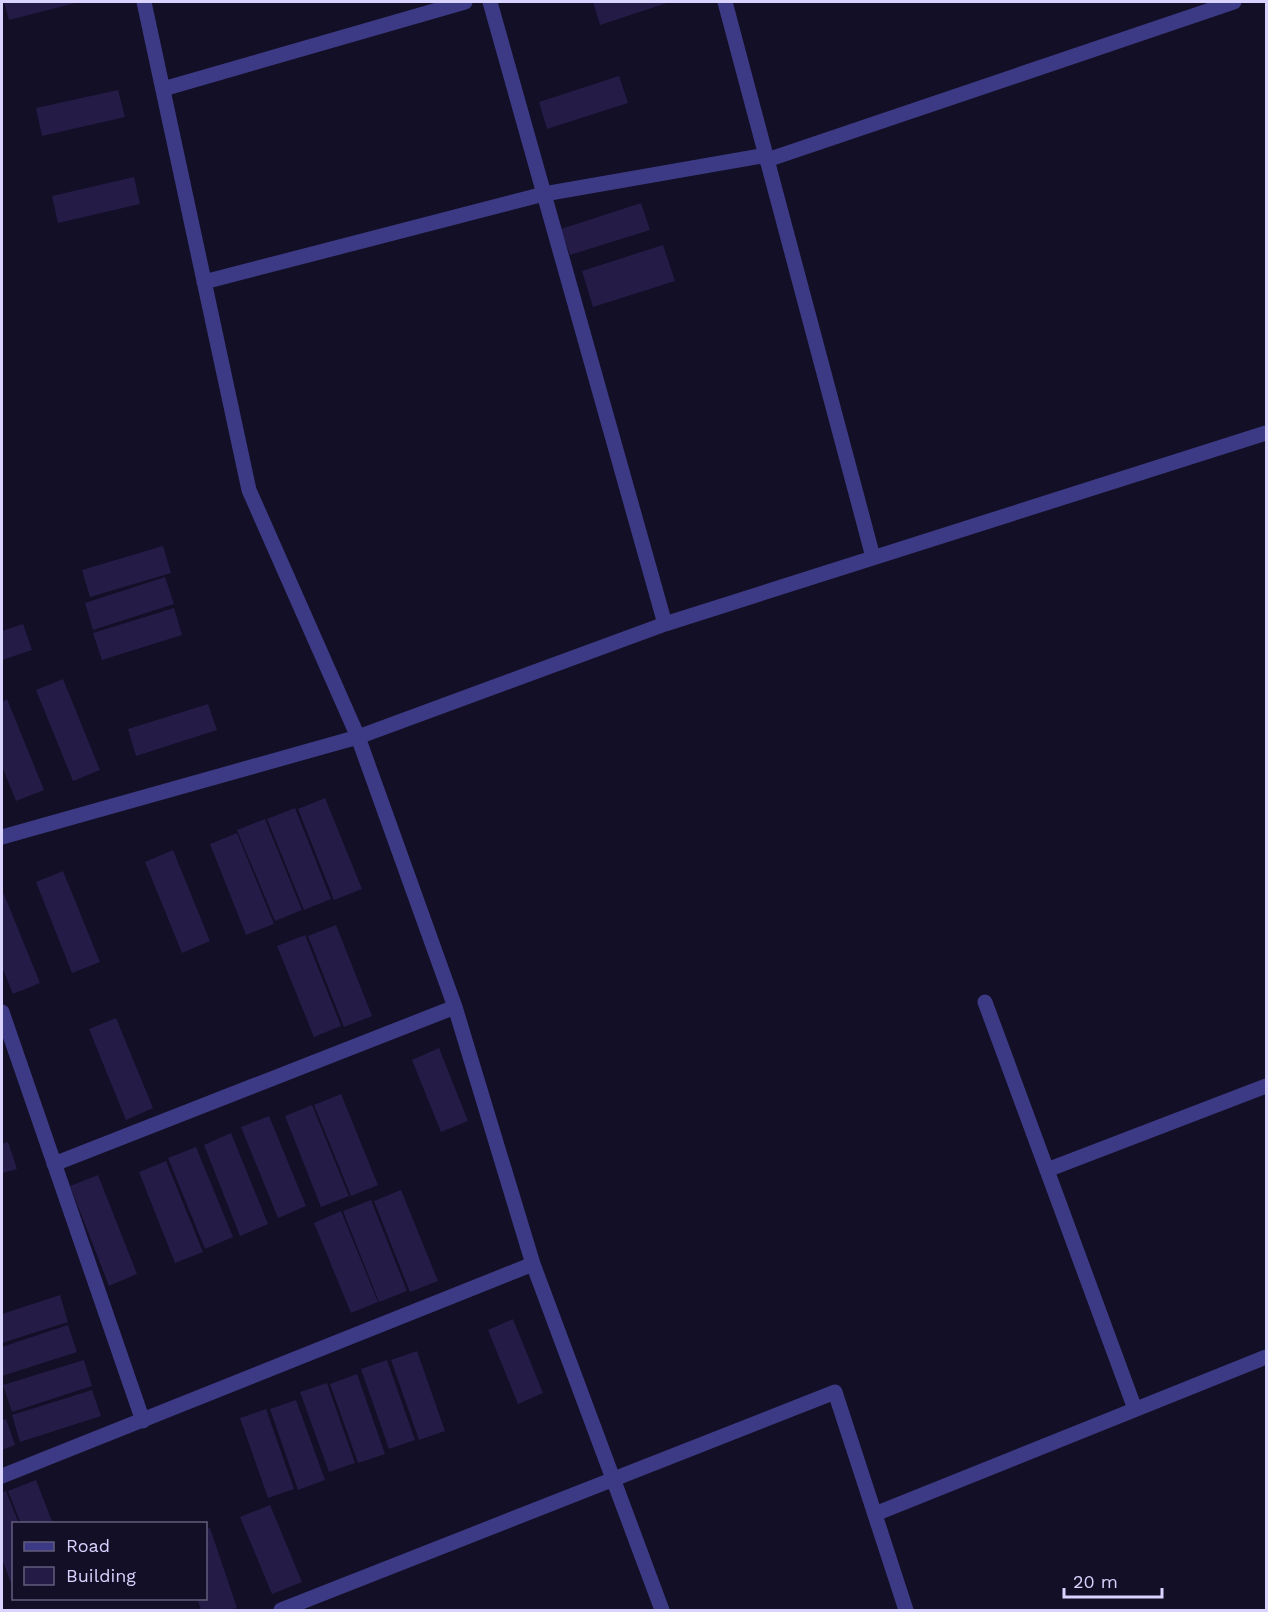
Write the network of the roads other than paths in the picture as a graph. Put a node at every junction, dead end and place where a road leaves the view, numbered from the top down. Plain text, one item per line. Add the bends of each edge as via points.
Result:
1 (144, 2) edge
2 (465, 2) edge
3 (490, 2) edge
4 (725, 2) edge
5 (1234, 2) edge
6 (163, 89) junction
7 (767, 160) junction
8 (544, 194) junction
9 (204, 282) junction
10 (1266, 433) edge
11 (873, 557) junction
12 (664, 624) junction
13 (358, 737) junction
14 (2, 837) edge
15 (985, 1002) dead end
16 (455, 1007) junction
17 (2, 1012) edge
18 (1266, 1086) edge
19 (54, 1164) junction
20 (1047, 1170) junction
21 (533, 1264) junction
22 (1266, 1357) edge
23 (1136, 1409) junction
24 (143, 1421) junction
25 (2, 1476) edge
26 (613, 1478) junction
27 (875, 1514) junction
28 (281, 1611) edge
29 (662, 1611) edge
30 (906, 1611) edge

1 - 6 street
2 - 6 street
3 - 8 street
4 - 7 street
5 - 7 street
6 - 9 street
7 - 8 street via 761,156
7 - 11 street
8 - 9 street
8 - 12 street
9 - 13 street via 249,490
10 - 11 street
11 - 12 street
12 - 13 street
13 - 14 street
13 - 16 street
15 - 20 street
16 - 19 street
16 - 21 street
17 - 19 street
18 - 20 street
19 - 24 street
20 - 23 street
21 - 24 street
21 - 26 street
22 - 23 street
23 - 27 street
24 - 25 street
26 - 27 street via 836,1392
26 - 28 street
26 - 29 street
27 - 30 street

